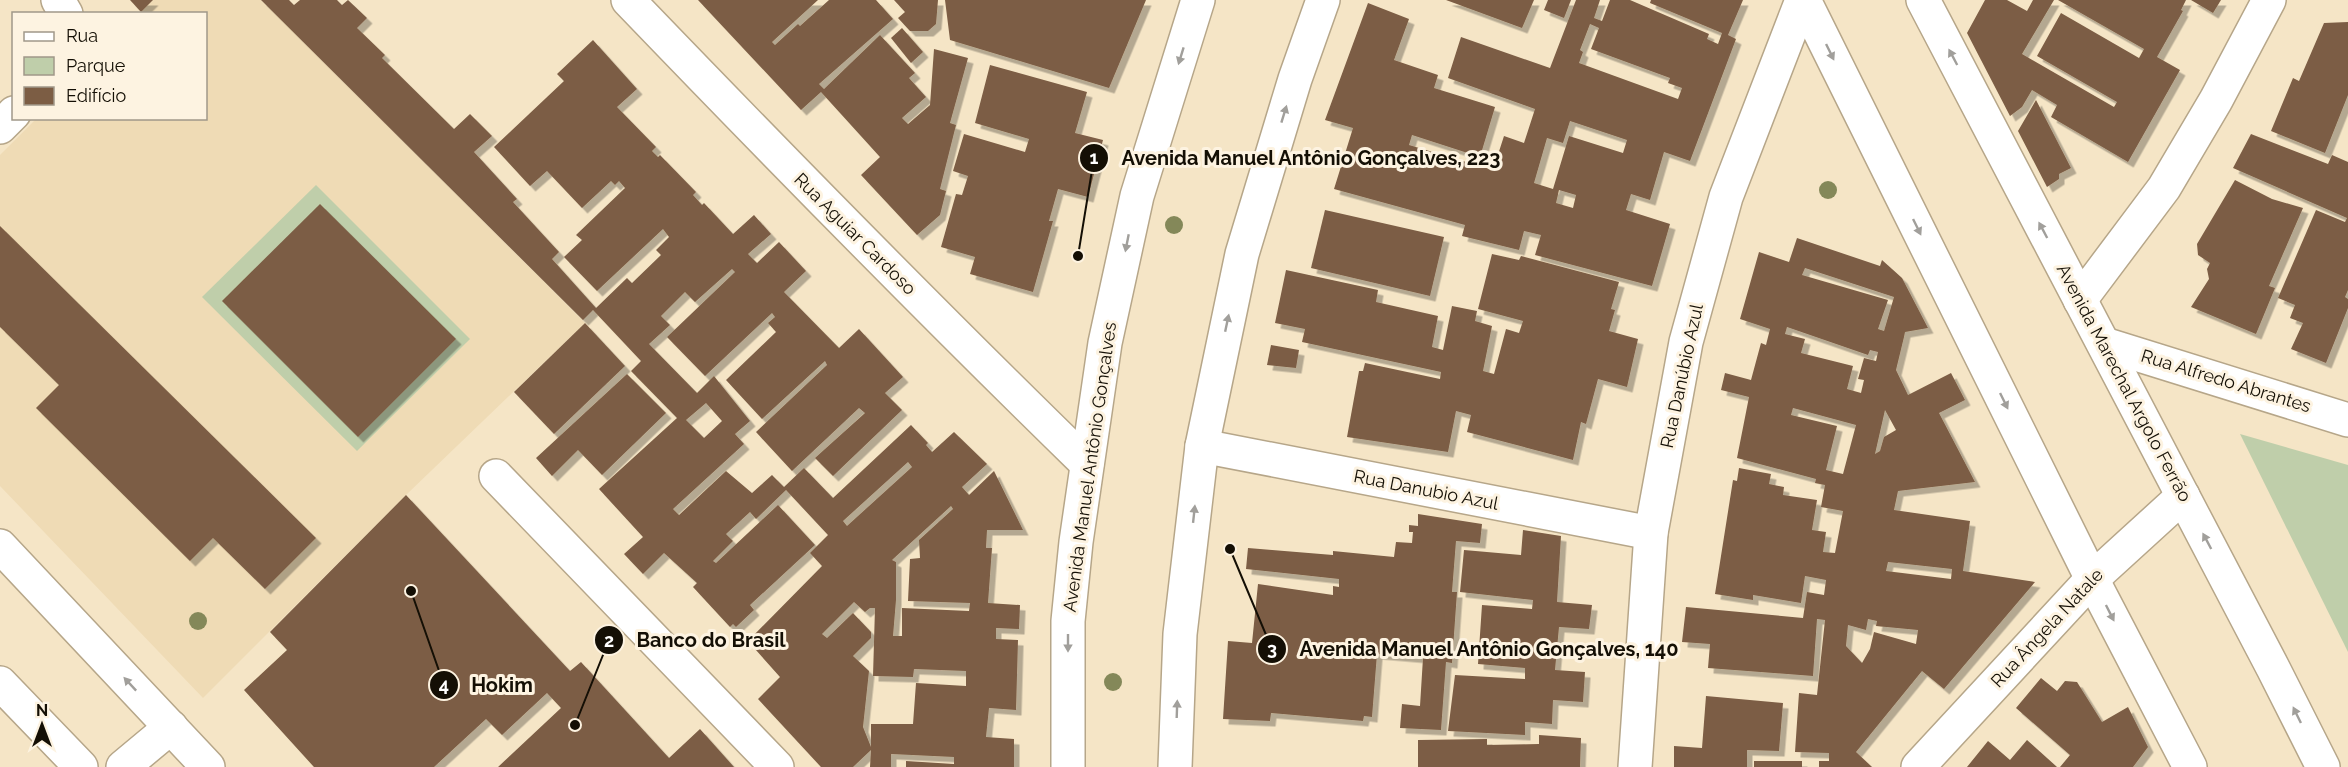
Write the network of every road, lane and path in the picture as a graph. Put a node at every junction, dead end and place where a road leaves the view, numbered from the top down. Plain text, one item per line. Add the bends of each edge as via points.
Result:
1 (628, 0) edge
2 (1198, 0) edge
3 (1323, 0) edge
4 (1803, 0) edge
5 (1923, 0) edge
6 (2269, 0) edge
7 (12, 115) edge
8 (0, 127) edge
9 (2080, 300) junction
10 (2104, 344) junction
11 (2348, 420) edge
12 (1202, 446) junction
13 (1087, 464) junction
14 (496, 476) dead end
15 (2183, 496) junction
16 (1651, 533) junction
17 (0, 546) edge
18 (2092, 579) junction
19 (0, 683) edge
20 (171, 727) junction
21 (81, 767) edge
22 (123, 767) edge
23 (208, 767) edge
24 (777, 767) edge
25 (1068, 767) edge
26 (1176, 767) edge
27 (1635, 767) edge
28 (1918, 767) edge
29 (2190, 767) edge
30 (2323, 767) edge

1 - 13 street, Rua Aguiar Cardoso via 876,256
2 -> 13 street, Avenida Manuel Antônio Gonçalves via 1137,196 1105,343
12 -> 3 street via 1242,254 1294,79
4 - 16 street, Rua Danúbio Azul via 1726,197 1686,342
4 -> 18 street
9 -> 5 street, Avenida Marechal Argolo Ferrão
6 - 9 street via 2164,188
7 - 8 street
9 - 10 street, Avenida Marechal Argolo Ferrão
10 - 11 street, Rua Alfredo Abrantes
10 - 15 street, Avenida Marechal Argolo Ferrão
12 - 16 street, Rua Danubio Azul
26 -> 12 street via 1180,634
13 -> 25 street, Avenida Manuel Antônio Gonçalves via 1068,621
14 - 24 street
15 - 18 street, Rua Ângela Natale
30 -> 15 street, Avenida Marechal Argolo Ferrão
16 - 27 street, Rua Danúbio Azul
20 -> 17 street
18 - 28 street, Rua Ângela Natale
18 -> 29 street
19 - 21 street
20 - 22 street
20 - 23 street

